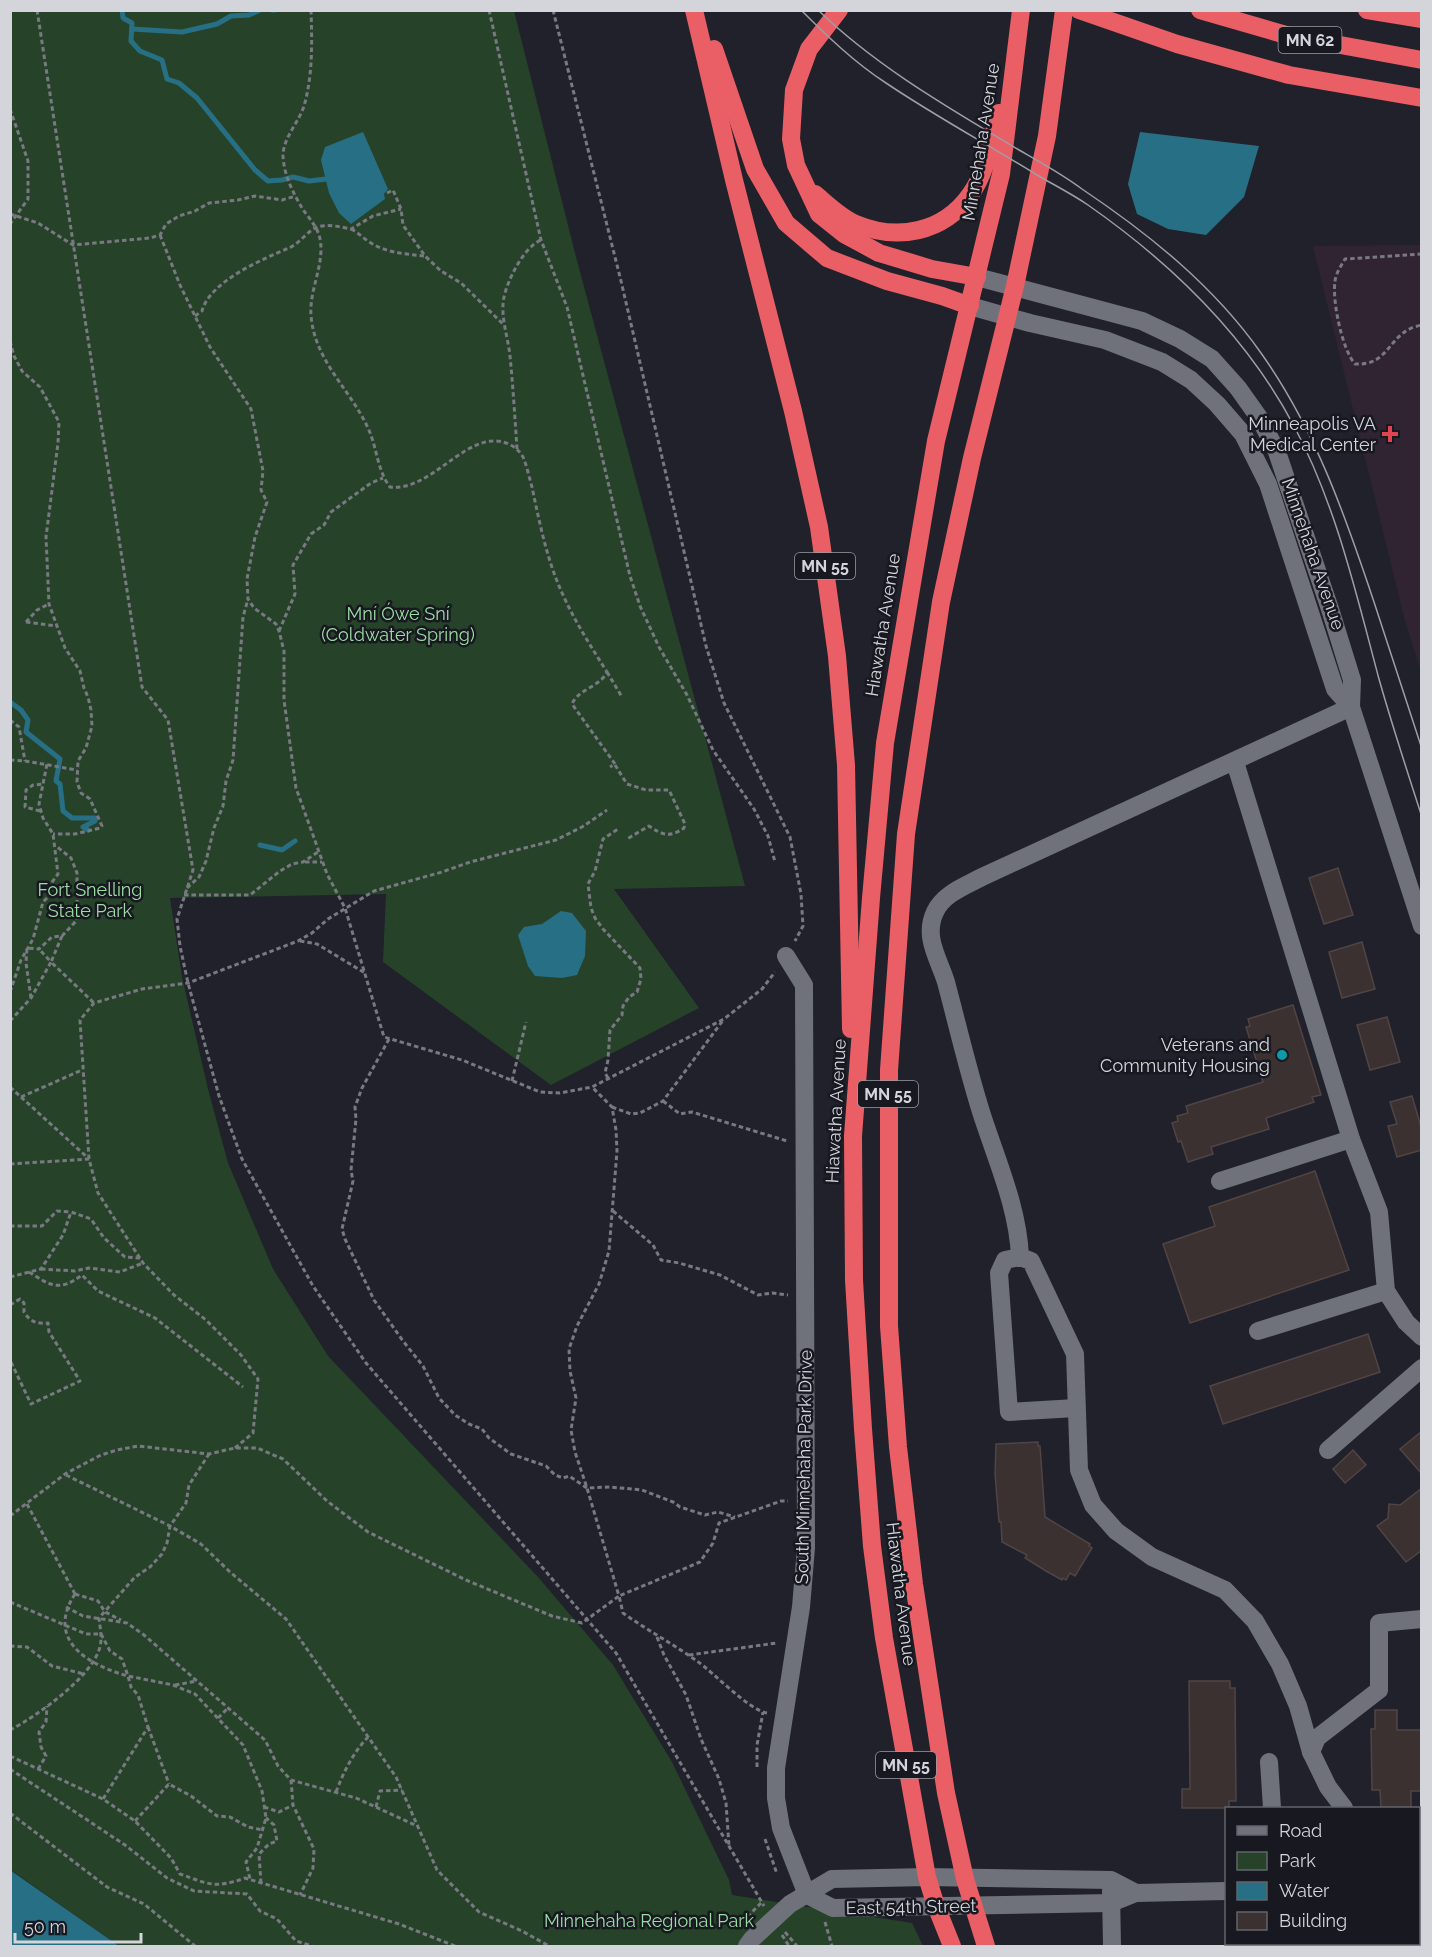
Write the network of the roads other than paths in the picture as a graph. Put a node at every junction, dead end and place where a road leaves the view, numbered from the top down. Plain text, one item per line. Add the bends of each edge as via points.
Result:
1 (694, 10) edge
2 (701, 10) edge
3 (839, 10) edge
4 (1021, 10) edge
5 (1064, 10) edge
6 (1079, 10) edge
7 (1200, 10) edge
8 (1367, 10) edge
9 (1422, 19) edge
10 (1016, 57) junction
11 (1422, 60) edge
12 (1422, 98) edge
13 (805, 185) junction
14 (977, 277) junction
15 (1015, 286) junction
16 (970, 306) junction
17 (1007, 315) junction
18 (1351, 707) junction
19 (1235, 762) junction
20 (1422, 926) edge
21 (786, 956) road end
22 (854, 1136) junction
23 (1351, 1139) junction
24 (1220, 1181) dead end
25 (1020, 1257) junction
26 (1386, 1291) junction
27 (1258, 1331) dead end
28 (1422, 1337) edge
29 (1422, 1368) edge
30 (1076, 1408) junction
31 (1328, 1450) dead end
32 (1422, 1620) edge
33 (1311, 1752) junction
34 (1269, 1762) dead end
35 (1272, 1807) edge
36 (1343, 1807) edge
37 (927, 1877) junction
38 (965, 1879) junction
39 (1111, 1880) junction
40 (1225, 1891) edge
41 (1136, 1893) junction
42 (807, 1895) junction
43 (1111, 1903) junction
44 (973, 1905) junction
45 (936, 1906) junction
46 (747, 1947) edge
47 (952, 1947) edge
48 (986, 1947) edge
49 (1112, 1947) edge

1 - 22 highway, MN 55 via 819,527 837,656 846,765
2 - 16 highway via 755,169 786,223 827,258
3 - 13 highway via 809,49 795,90 791,139
4 - 10 highway, Minnehaha Avenue
5 - 15 highway, MN 55 via 1047,136
6 - 12 highway via 1177,44 1289,75
7 - 11 highway, MN 62 via 1286,35
8 - 9 highway
10 - 13 highway via 982,173 970,195 952,215 929,228 906,234 881,232 854,224
10 - 14 highway, Minnehaha Avenue via 1001,174
13 - 14 highway via 819,213 861,244 932,269
14 - 15 street, Minnehaha Avenue
14 - 16 highway, Hiawatha Avenue
15 - 17 highway, Hiawatha Avenue / MN 55
15 - 18 street, Minnehaha Avenue via 1152,325 1212,359 1238,388 1277,452 1352,680
16 - 17 street, Minnehaha Avenue
16 - 22 highway, Hiawatha Avenue via 936,441 885,743
17 - 18 street, Minnehaha Avenue via 1105,340 1162,362 1191,380 1217,404 1243,434 1268,483 1335,688
17 - 38 highway, Hiawatha Avenue / MN 55 via 941,602 906,834 889,1070 889,1326 898,1447 932,1705
18 - 19 street
18 - 20 street, Minnehaha Avenue
19 - 23 street
19 - 25 street via 982,877 945,897 935,912 930,927 935,957 945,979 965,1061 1013,1208
21 - 42 street, South Minnehaha Park Drive via 804,985 806,1536 801,1607 776,1768 776,1798 780,1828
22 - 37 highway, Hiawatha Avenue / MN 55 via 854,1280 872,1546 884,1638
23 - 24 street
23 - 26 street via 1379,1212
25 - 30 street via 1031,1261 1075,1354
25 - 30 street via 1005,1260 999,1273 1009,1412
26 - 27 street
26 - 28 street via 1406,1322
29 - 31 street
30 - 33 street via 1079,1470 1093,1505 1116,1531 1152,1557 1225,1590 1255,1621 1298,1706
32 - 33 street via 1378,1623 1379,1690 1317,1738
33 - 36 street
34 - 35 street
37 - 38 street, East 54th Street
37 - 42 street, East 54th Street via 831,1879
37 - 45 highway, Hiawatha Avenue / MN 55
38 - 39 street, East 54th Street
38 - 44 highway, Hiawatha Avenue / MN 55
39 - 41 street, East 54th Street
39 - 43 street
40 - 41 street, East 54th Street
41 - 43 street, East 54th Street
42 - 45 street, East 54th Street via 833,1908
42 - 46 street via 772,1919
43 - 44 street, East 54th Street
43 - 49 street
44 - 45 street, East 54th Street
44 - 48 highway, Hiawatha Avenue / MN 55
45 - 47 highway, Hiawatha Avenue / MN 55

